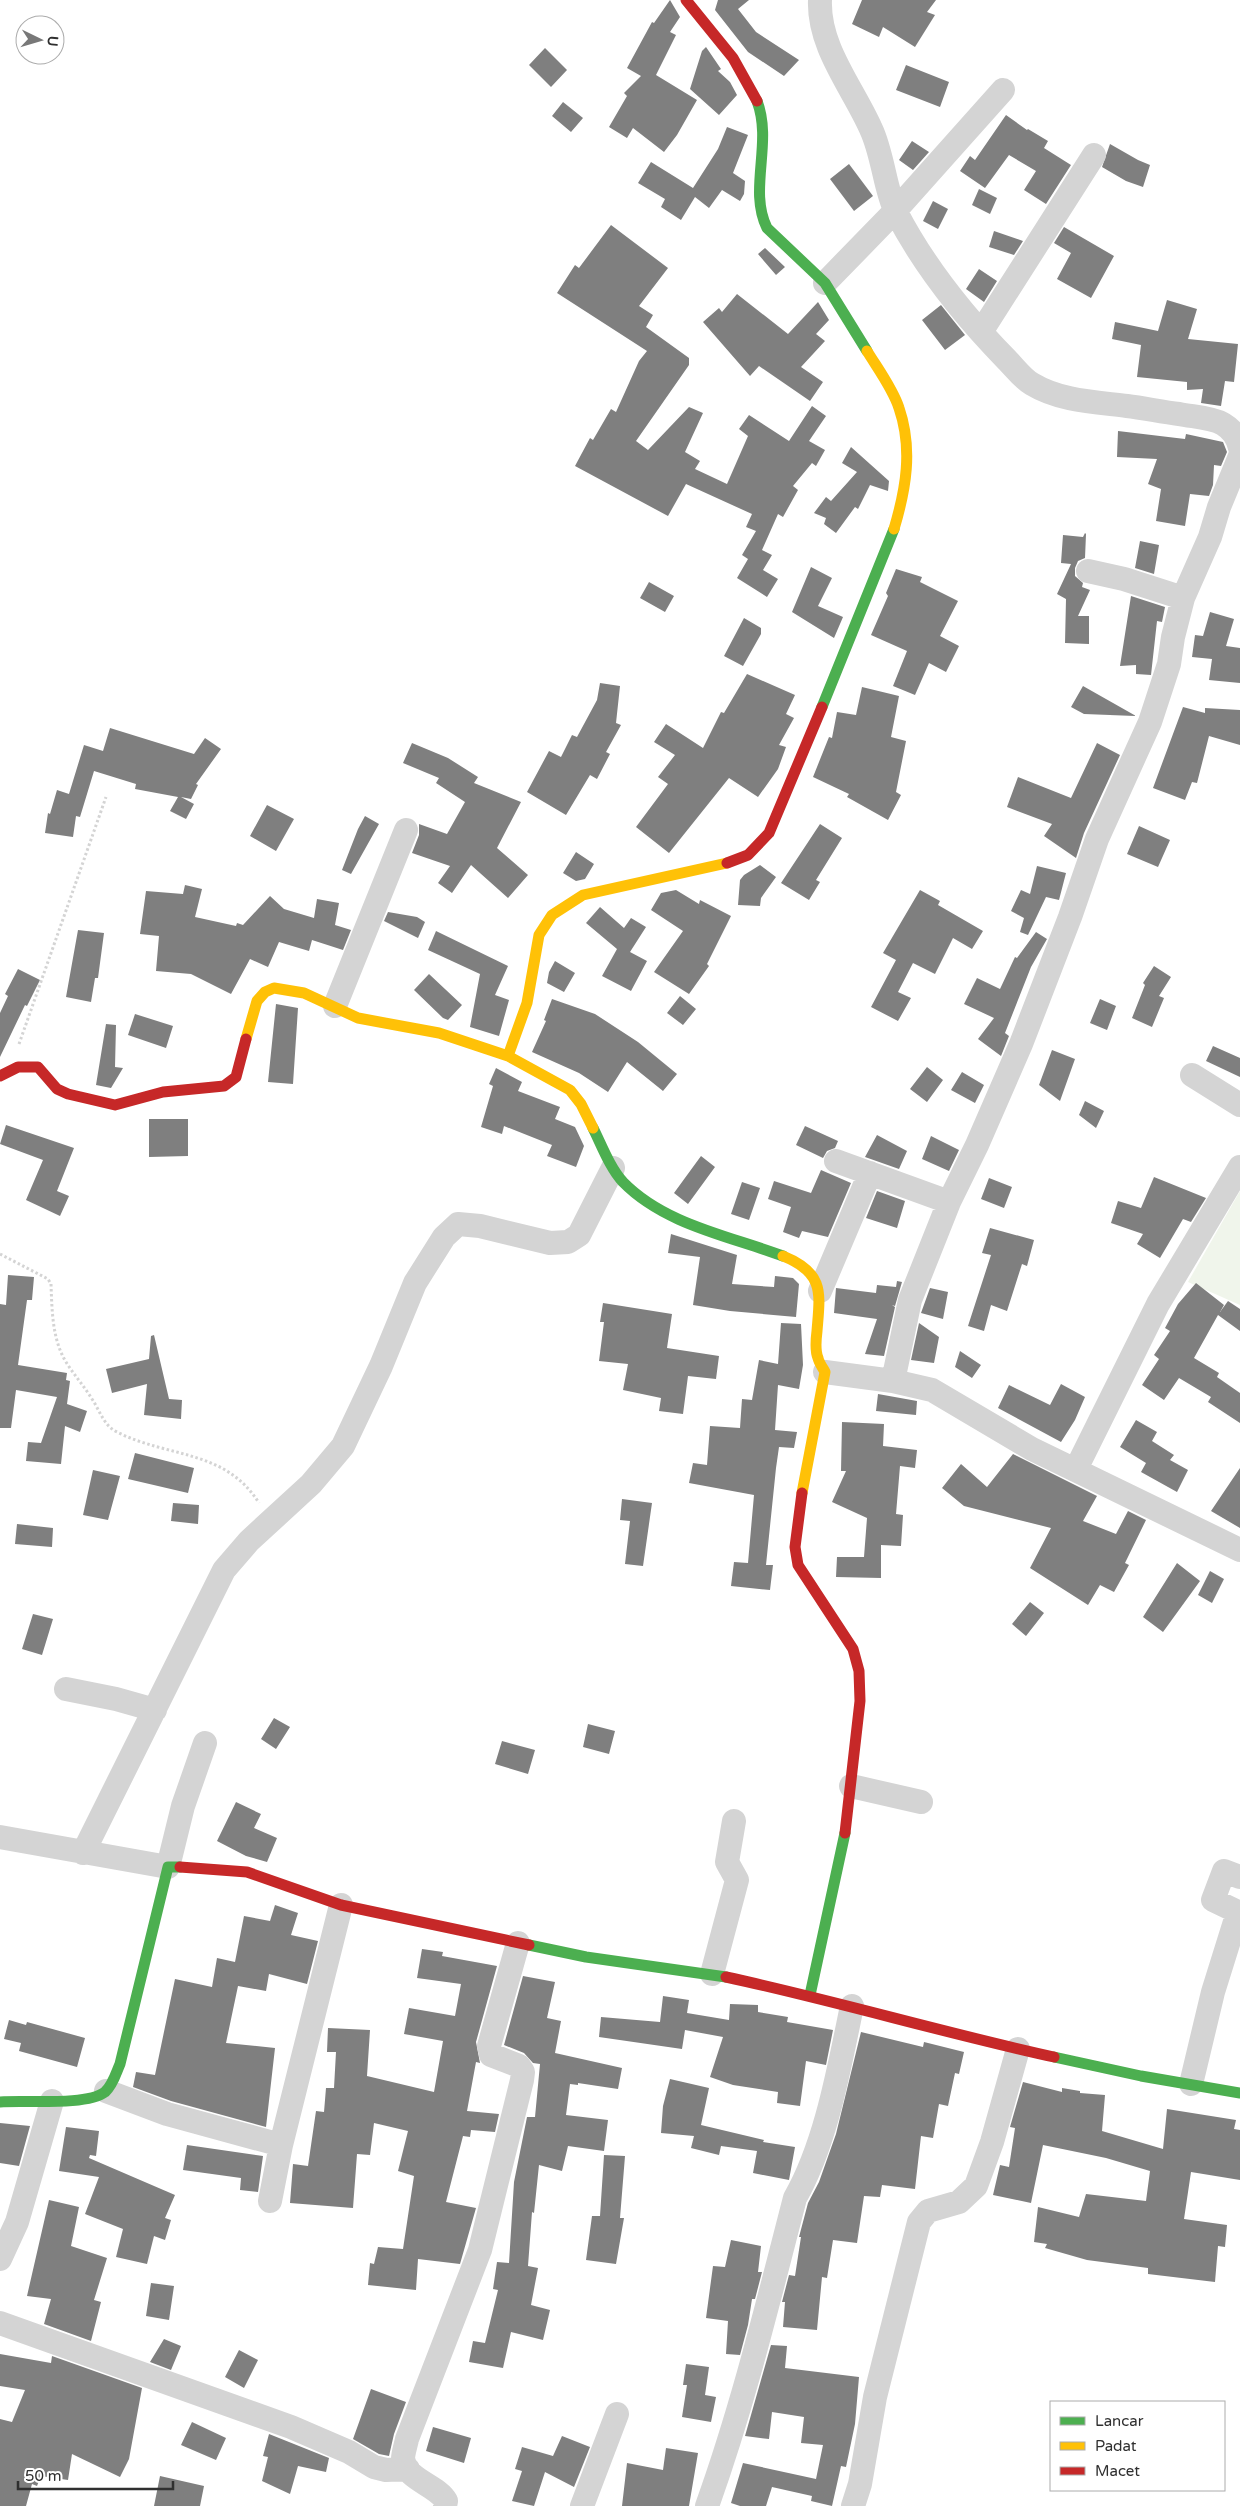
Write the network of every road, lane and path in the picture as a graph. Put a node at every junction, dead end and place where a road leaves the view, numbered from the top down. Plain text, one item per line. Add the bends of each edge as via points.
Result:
1 (686, 0) edge
2 (820, 0) edge
3 (1003, 90) dead end
4 (1094, 155) dead end
5 (895, 211) junction
6 (825, 283) junction
7 (980, 332) junction
8 (1240, 448) edge
9 (1240, 456) edge
10 (1088, 571) dead end
11 (1183, 598) junction
12 (106, 797) dead end
13 (406, 830) dead end
14 (335, 1006) junction
15 (508, 1056) junction
16 (10, 1068) junction
17 (0, 1076) edge
18 (1192, 1076) dead end
19 (1240, 1105) edge
20 (836, 1161) dead end
21 (1240, 1167) edge
22 (613, 1168) junction
23 (870, 1173) junction
24 (949, 1202) junction
25 (0, 1254) edge
26 (820, 1291) junction
27 (825, 1372) junction
28 (893, 1381) junction
29 (1076, 1469) junction
30 (270, 1521) junction
31 (1240, 1550) edge
32 (66, 1689) dead end
33 (155, 1710) junction
34 (204, 1743) dead end
35 (851, 1786) junction
36 (921, 1802) dead end
37 (734, 1821) dead end
38 (0, 1837) edge
39 (83, 1853) junction
40 (168, 1867) junction
41 (1240, 1876) edge
42 (341, 1905) junction
43 (518, 1943) junction
44 (712, 1974) junction
45 (810, 1995) junction
46 (852, 2006) junction
47 (1018, 2049) junction
48 (1191, 2084) junction
49 (106, 2091) junction
50 (1240, 2093) edge
51 (52, 2101) junction
52 (0, 2102) edge
53 (281, 2145) junction
54 (270, 2201) dead end
55 (0, 2259) edge
56 (0, 2323) edge
57 (617, 2414) dead end
58 (408, 2468) junction
59 (445, 2506) edge
60 (582, 2506) edge
61 (707, 2506) edge
62 (852, 2506) edge

1 - 6 street via 719,35 745,77 757,104 763,123 762,218 767,228
2 - 5 street via 828,46 872,130
3 - 5 street
4 - 7 street
5 - 6 street
5 - 7 street via 928,263
6 - 15 street via 880,372 899,408 906,433 908,464 890,544 774,823 763,842 748,855 728,864 583,895 550,914 541,928 525,1010
7 - 8 street via 1030,383 1048,392 1084,401 1210,419 1224,424 1238,438
9 - 11 street
10 - 11 street
11 - 24 street via 1169,664 1150,722 1097,838 1021,1044
12 - 16 path
13 - 14 street
14 - 15 street via 358,1018 438,1033
14 - 16 street via 304,992 274,988 265,992 257,1001 236,1077 224,1086 163,1092 115,1105 57,1089 38,1067
15 - 22 street via 570,1090 581,1104
16 - 17 street
18 - 19 street
20 - 23 street
21 - 29 street via 1158,1304
22 - 26 street via 623,1182 646,1201 676,1219 744,1241 802,1265 812,1275
22 - 30 street via 578,1235 568,1242 550,1243 458,1224 444,1237 415,1283 343,1446 311,1484
23 - 24 street
23 - 26 street
24 - 28 street via 910,1300
25 - 30 path via 48,1279 59,1348 108,1426 142,1442 204,1459 230,1471 250,1489
26 - 27 street via 817,1356
27 - 28 street
27 - 35 street via 806,1468 795,1547 798,1566 853,1649 859,1671 858,1734
28 - 29 street via 932,1390 1032,1449
29 - 31 street
30 - 33 street via 224,1570
32 - 33 street
33 - 39 street
34 - 40 street via 182,1806
35 - 36 street
35 - 45 street via 844,1838
37 - 44 street via 727,1862 737,1880
38 - 39 street
39 - 40 street
40 - 42 street via 248,1872
40 - 49 street via 120,2064
41 - 48 street via 1224,1872 1213,1900 1238,1912 1212,1992
42 - 43 street
42 - 53 street
43 - 44 street
43 - 58 street via 489,2046 491,2055 519,2066 522,2080 480,2250 407,2439 403,2460
44 - 45 street
45 - 46 street
46 - 47 street
46 - 61 street via 815,2153 795,2198 752,2363
47 - 48 street
47 - 62 street via 976,2186 960,2202 928,2211 919,2222 876,2397 860,2484
48 - 50 street
49 - 51 street via 96,2098
49 - 53 street via 167,2114
51 - 52 street via 14,2099
51 - 55 street via 17,2222
53 - 54 street
56 - 58 street via 291,2426 374,2467 386,2470
57 - 60 street
58 - 59 street via 418,2479 442,2494

